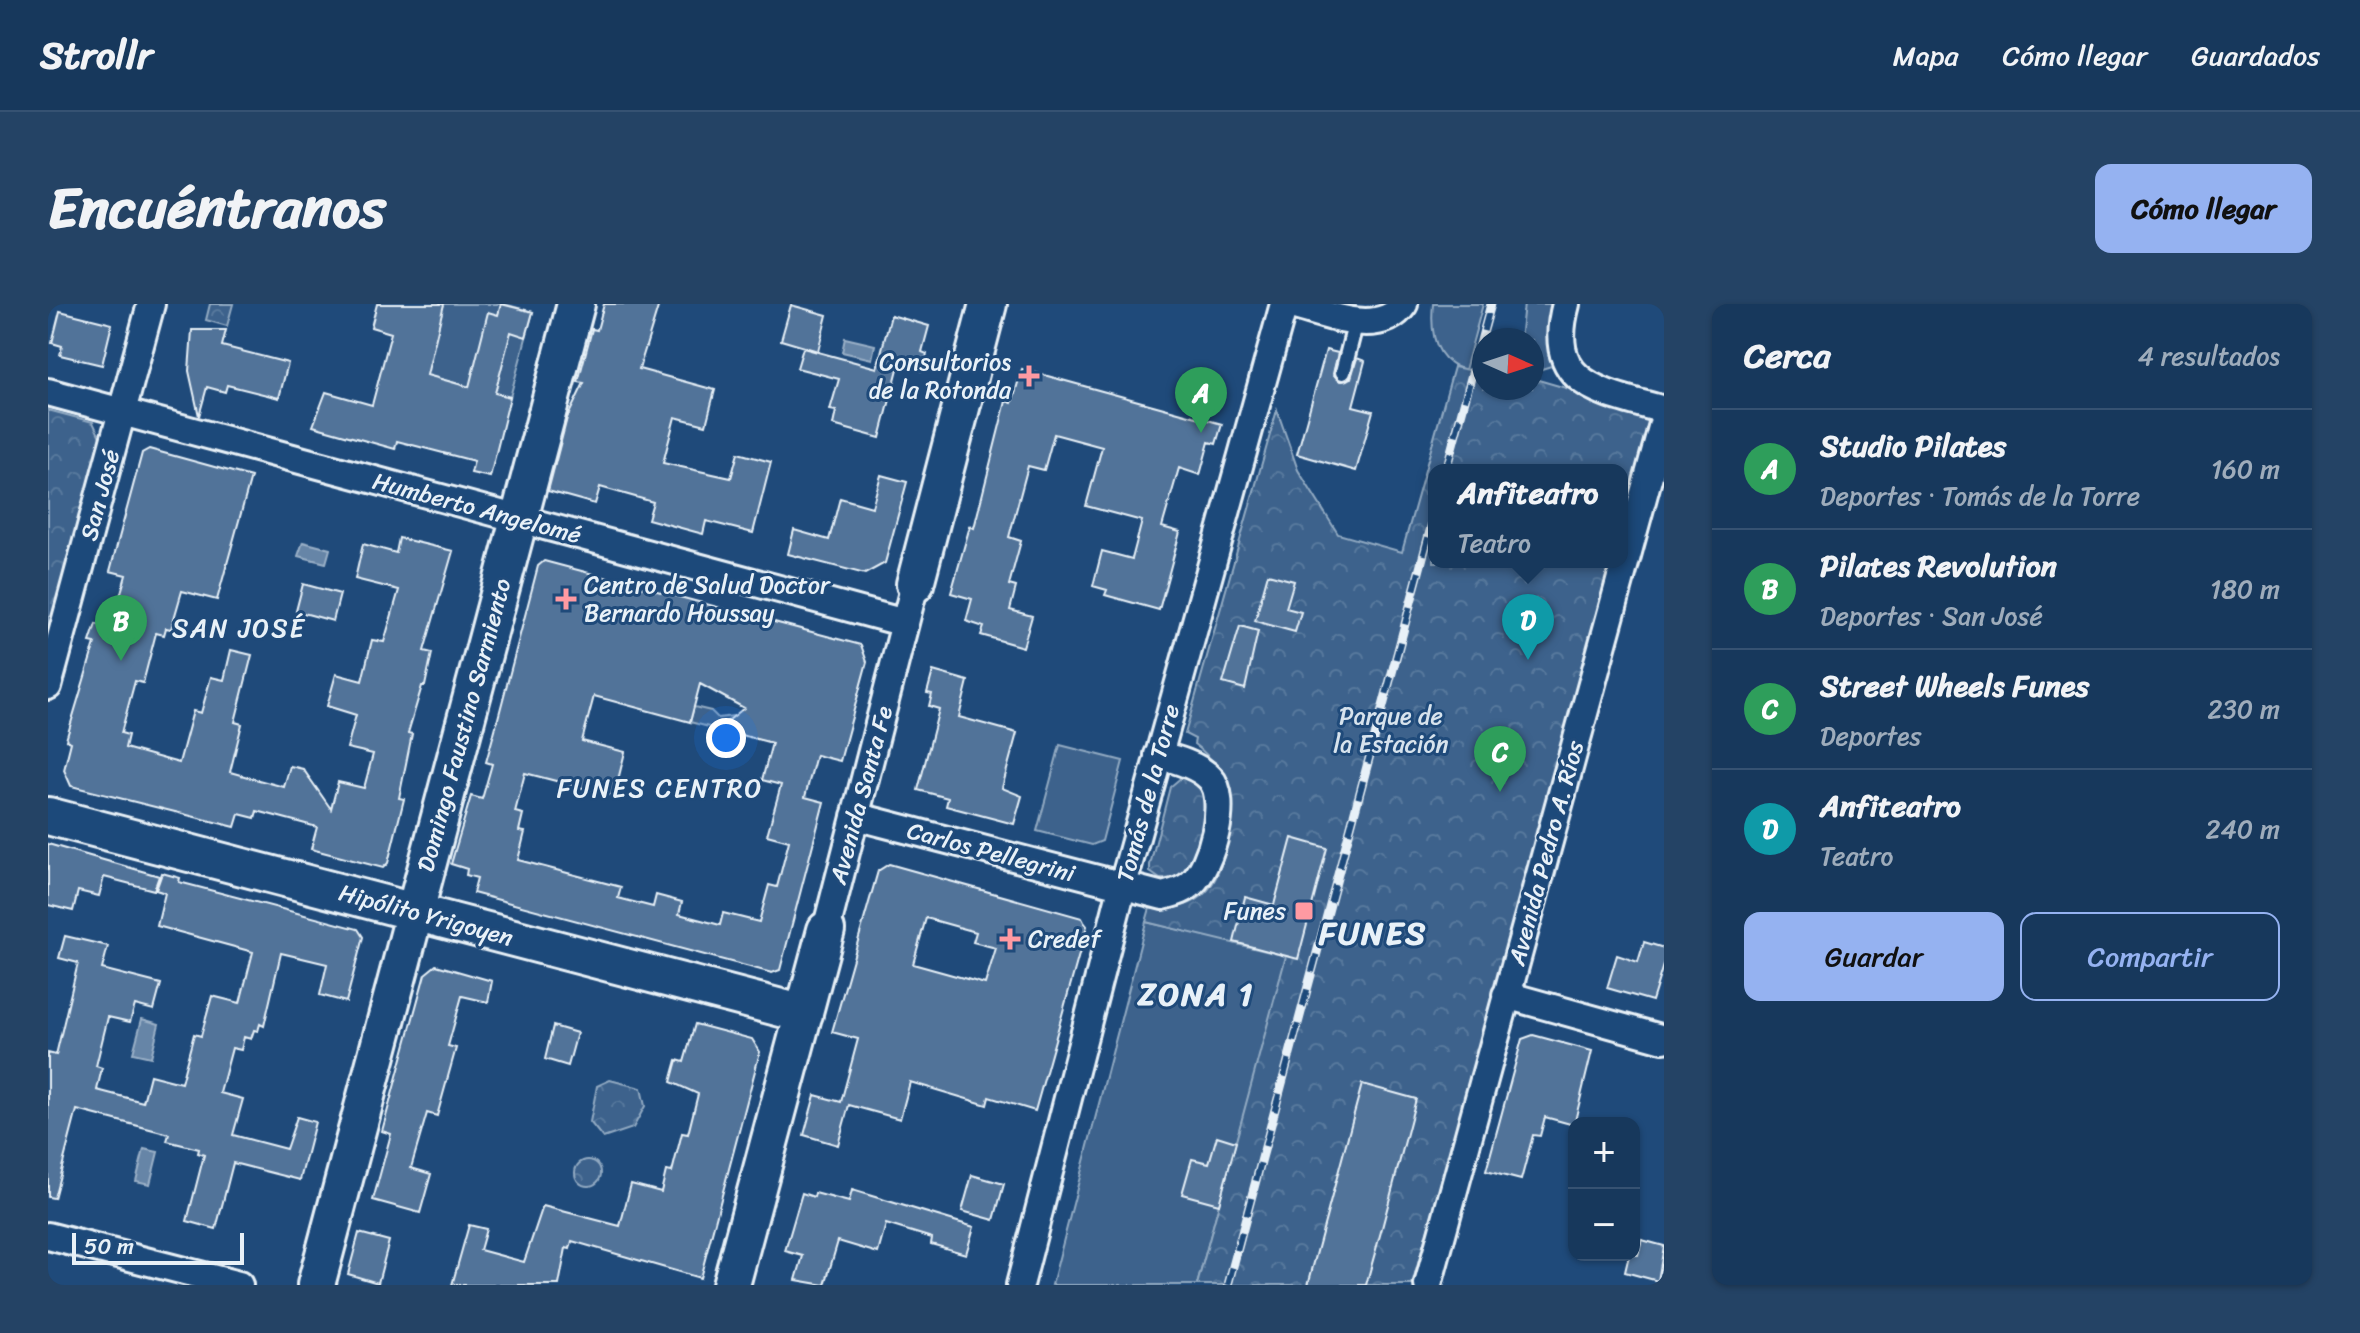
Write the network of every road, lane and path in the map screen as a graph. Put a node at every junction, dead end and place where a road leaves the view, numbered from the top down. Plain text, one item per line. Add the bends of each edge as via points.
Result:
1 (151, 304) edge
2 (576, 304) edge
3 (988, 304) edge
4 (1285, 304) edge
5 (1566, 304) edge
6 (1400, 310) edge
7 (1356, 321) junction
8 (1343, 372) dead end
9 (48, 392) edge
10 (1664, 410) edge
11 (122, 412) junction
12 (1664, 420) edge
13 (519, 519) junction
14 (1628, 551) edge
15 (1623, 568) edge
16 (915, 584) joint
17 (905, 623) junction
18 (48, 686) edge
19 (1158, 755) junction
20 (48, 816) edge
21 (855, 816) junction
22 (1122, 888) junction
23 (415, 912) junction
24 (826, 930) joint
25 (1506, 995) junction
26 (804, 1014) junction
27 (1664, 1039) edge
28 (48, 1236) edge
29 (239, 1285) edge
30 (316, 1285) edge
31 (731, 1285) edge
32 (1020, 1285) edge
33 (1428, 1285) edge

1 - 11 street, San José
2 - 13 main road, Domingo Faustino Sarmiento
3 - 16 main road, Avenida Santa Fe
4 - 7 street
4 - 19 street, Tomás de la Torre
5 - 10 street via 1560,346 1567,366 1593,390
6 - 7 street via 1379,323
7 - 8 lane
9 - 11 street, Humberto Angelomé
11 - 13 street, Humberto Angelomé
11 - 18 street, San José
12 - 14 street, Avenida Pedro A. Ríos
13 - 17 street, Humberto Angelomé
13 - 23 main road, Domingo Faustino Sarmiento
15 - 25 street, Avenida Pedro A. Ríos
16 - 17 street, Avenida Santa Fe
17 - 21 street, Avenida Santa Fe
19 - 22 street, Tomás de la Torre
19 - 22 street, Carlos Pellegrini via 1210,778 1218,792 1216,829 1206,863 1180,891 1163,896
20 - 23 main road, Hipólito Yrigoyen
21 - 22 street, Carlos Pellegrini
21 - 24 street, Avenida Santa Fe
22 - 32 street, Tomás de la Torre
23 - 26 main road, Hipólito Yrigoyen
23 - 30 main road, Domingo Faustino Sarmiento
24 - 26 main road, Avenida Santa Fe
25 - 27 street
25 - 33 street, Avenida Pedro A. Ríos
26 - 31 main road, Avenida Santa Fe
28 - 29 street

